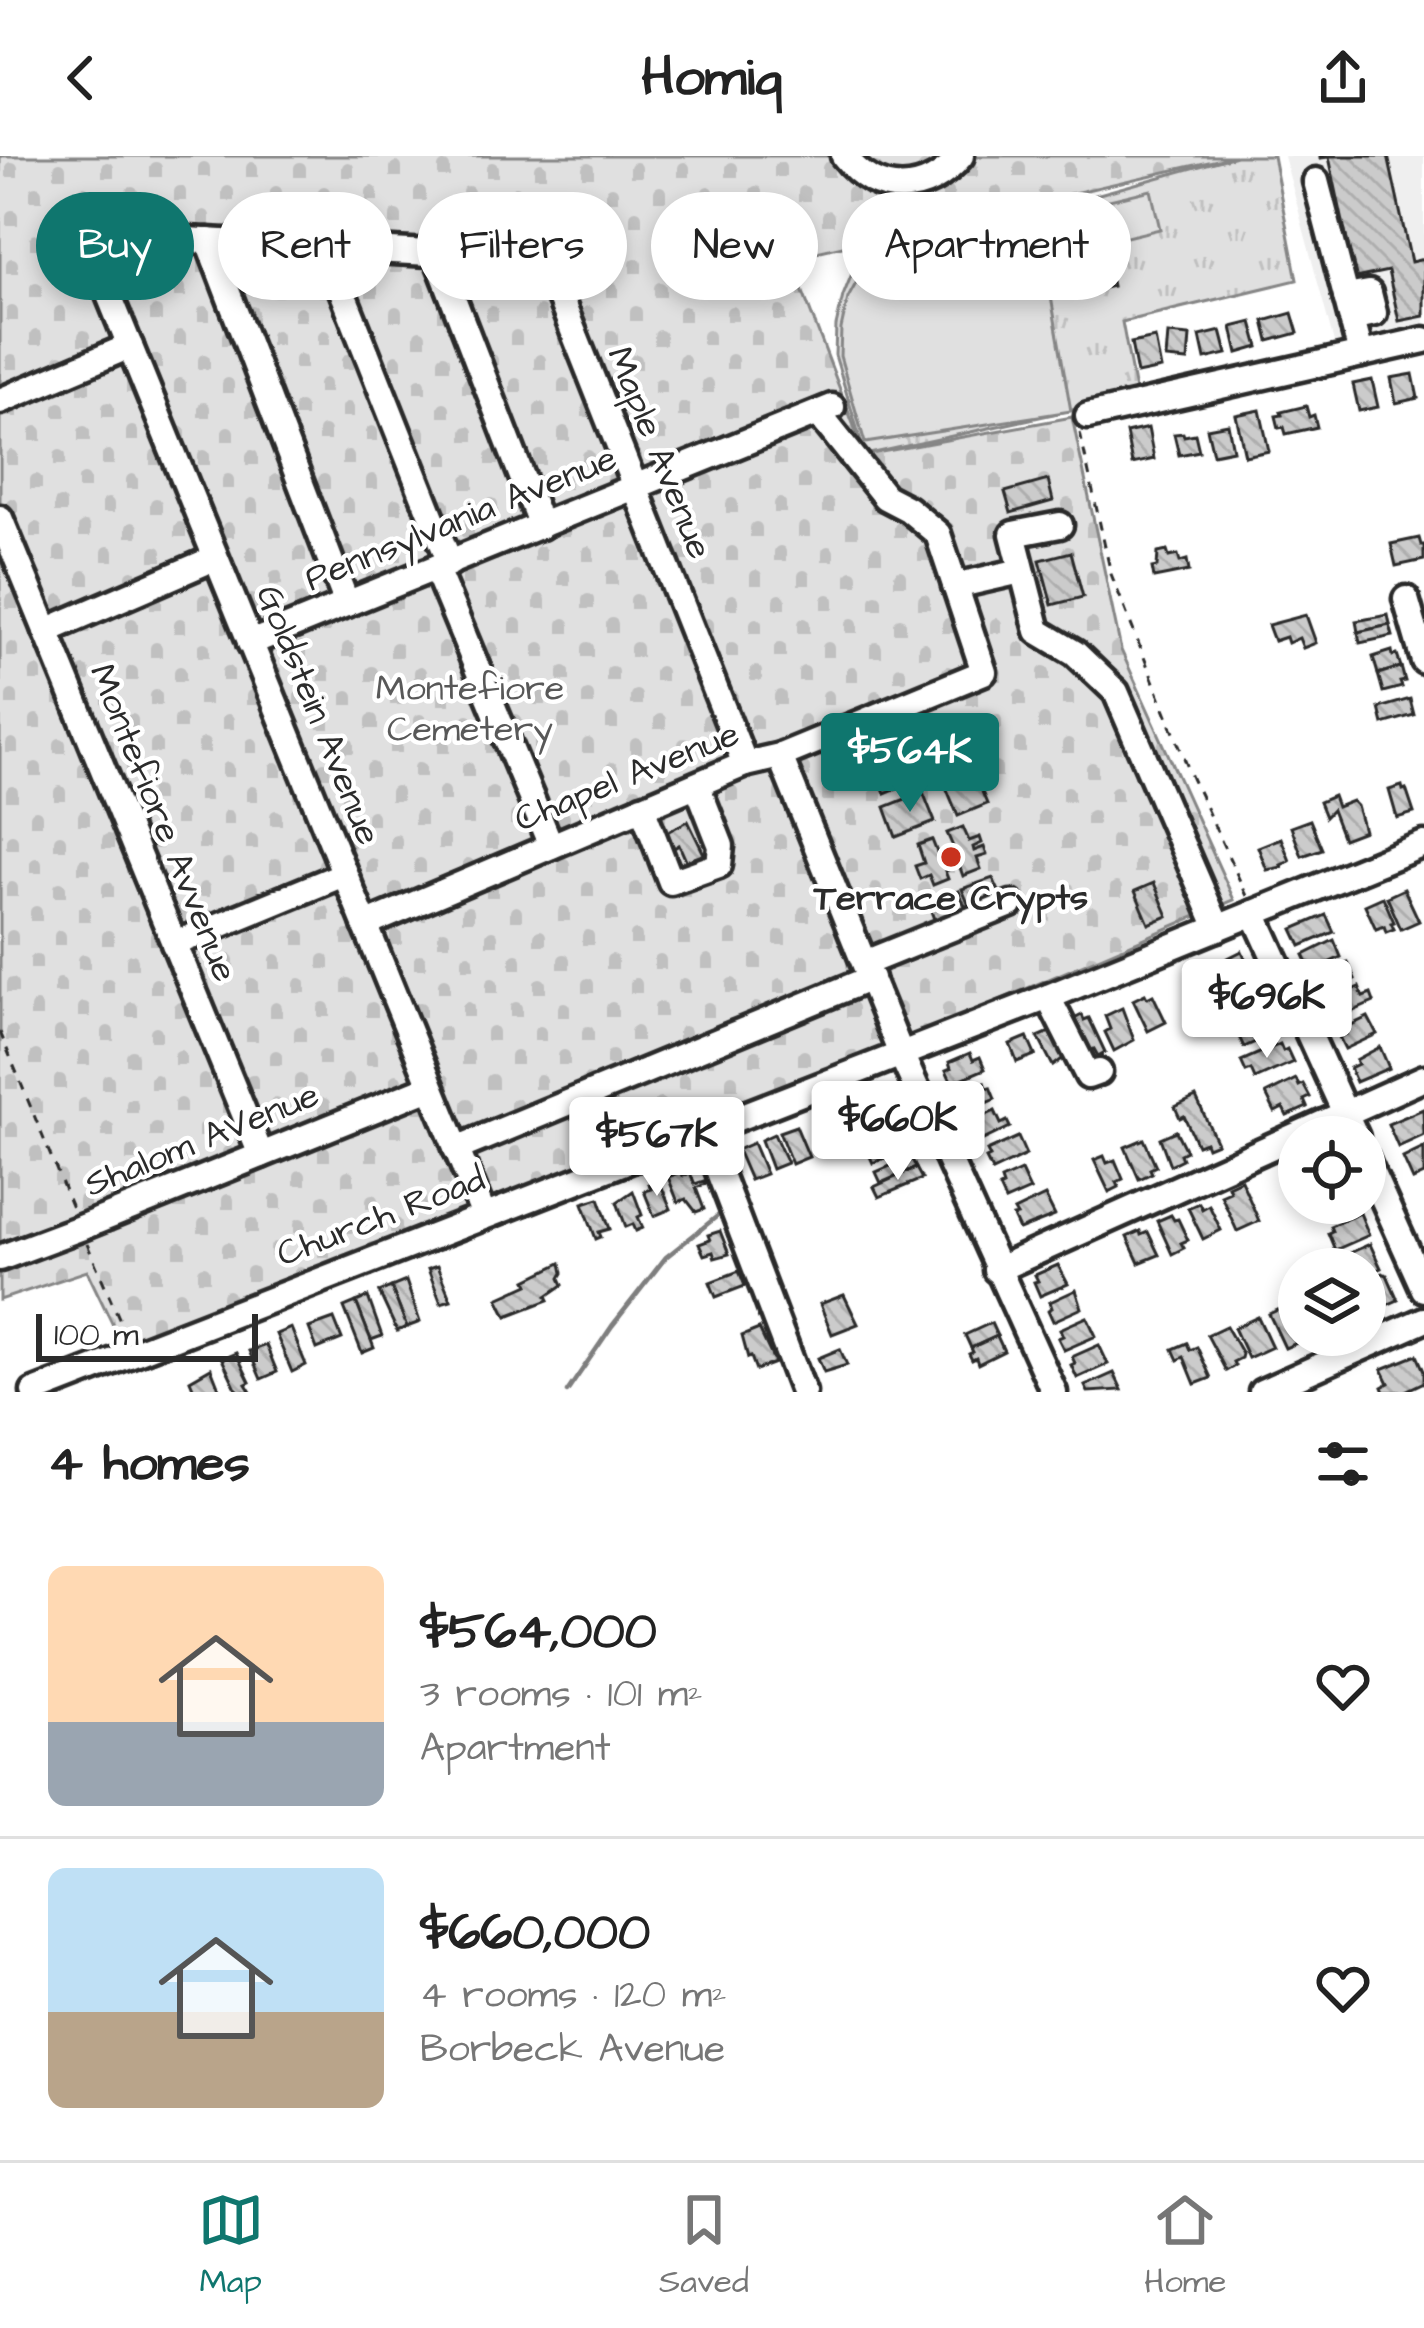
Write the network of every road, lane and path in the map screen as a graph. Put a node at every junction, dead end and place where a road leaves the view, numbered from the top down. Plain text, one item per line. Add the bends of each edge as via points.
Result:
1 (844, 156) edge
2 (961, 156) edge
3 (1316, 181) dead end
4 (194, 241) edge
5 (208, 242) junction
6 (218, 243) edge
7 (111, 300) edge
8 (344, 300) edge
9 (454, 300) edge
10 (560, 300) edge
11 (1424, 340) edge
12 (130, 346) junction
13 (1361, 354) junction
14 (0, 401) edge
15 (1088, 416) joint
16 (633, 488) junction
17 (0, 518) edge
18 (1060, 525) dead end
19 (541, 526) junction
20 (215, 558) junction
21 (443, 566) junction
22 (1021, 571) junction
23 (955, 586) junction
24 (1406, 598) dead end
25 (347, 604) junction
26 (46, 631) junction
27 (250, 644) junction
28 (1423, 652) edge
29 (780, 757) junction
30 (745, 764) junction
31 (697, 785) junction
32 (642, 807) junction
33 (1424, 844) edge
34 (551, 846) junction
35 (344, 874) junction
36 (1011, 904) dead end
37 (1254, 913) junction
38 (365, 925) junction
39 (1218, 928) junction
40 (174, 944) junction
41 (868, 971) junction
42 (1048, 997) junction
43 (0, 1032) edge
44 (901, 1054) junction
45 (1100, 1072) dead end
46 (1424, 1078) edge
47 (430, 1087) junction
48 (1345, 1113) junction
49 (1346, 1116) edge
50 (704, 1130) junction
51 (456, 1149) junction
52 (261, 1155) junction
53 (1386, 1205) edge
54 (484, 1216) junction
55 (80, 1228) junction
56 (0, 1258) edge
57 (996, 1270) junction
58 (1424, 1289) edge
59 (1424, 1320) edge
60 (126, 1334) dead end
61 (34, 1392) edge
62 (803, 1392) edge
63 (1054, 1392) edge
64 (1262, 1392) edge

1 - 2 street via 878,185 904,188 927,183
3 - 13 street
4 - 5 street, Maple Avenue
5 - 6 street, Maple Avenue
5 - 25 street
7 - 12 street, Goldstein Avenue
8 - 21 street
9 - 19 street
10 - 16 street, Maple Avenue
11 - 13 street
12 - 14 street
12 - 20 street, Goldstein Avenue
13 - 15 street
15 - 37 path via 1080,432 1111,574
16 - 19 street, Pennsylvania Avenue
16 - 23 street, Pennsylvania Avenue via 825,410 884,497 938,534
16 - 30 street, Maple Avenue
17 - 26 street, Montefiore Avvenue
18 - 22 street via 1013,533
19 - 21 street, Pennsylvania Avenue
20 - 26 street
20 - 27 street, Goldstein Avenue
21 - 25 street, Pennsylvania Avenue
21 - 34 street
22 - 23 street
22 - 39 street via 1038,631 1076,653 1116,692
23 - 29 street, Chapel Avenue via 984,673
24 - 28 street
25 - 27 street, Pennsylvania Avenue
26 - 40 street, Montefiore Avvenue
27 - 35 street, Goldstein Avenue
29 - 30 street, Chapel Avenue
29 - 41 street
30 - 31 street, Chapel Avenue
31 - 32 street, Chapel Avenue
31 - 32 street via 721,846 719,866 670,882
32 - 34 street, Chapel Avenue
33 - 37 street, Church Road
34 - 38 street, Chapel Avenue
35 - 38 street, Goldstein Avenue
35 - 40 street
36 - 41 street
37 - 39 street, Church Road
37 - 48 street
38 - 47 street, Goldstein Avenue
39 - 42 street, Church Road
40 - 52 street, Montefiore Avvenue
41 - 44 street
41 - 51 street
42 - 44 street, Church Road
42 - 45 street via 1088,1076
43 - 55 path
44 - 50 street, Church Road
44 - 57 street
46 - 48 street
47 - 51 street, Goldstein Avenue
47 - 52 street, Shalom AVenue
48 - 49 street
48 - 57 street
50 - 54 street, Church Road
50 - 62 street
51 - 54 street, Goldstein Avenue
52 - 55 street, Shalom AVenue
53 - 58 street
54 - 61 street, Church Road
55 - 56 street, Shalom AVenue
55 - 60 path
57 - 63 street
59 - 64 street

